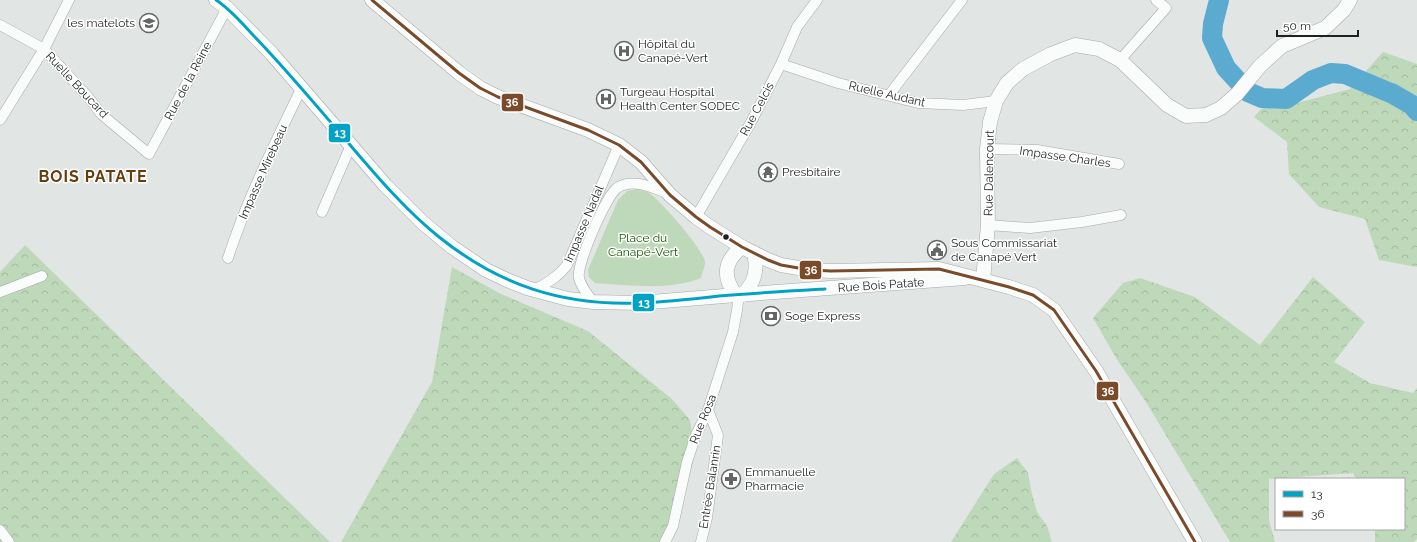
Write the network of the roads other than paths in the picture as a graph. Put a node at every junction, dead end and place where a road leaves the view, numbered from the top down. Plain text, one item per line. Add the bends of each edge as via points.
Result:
1 (69, 0) edge
2 (372, 0) edge
3 (817, 0) edge
4 (962, 0) edge
5 (1156, 0) edge
6 (1350, 0) edge
7 (222, 3) edge
8 (0, 25) edge
9 (44, 49) junction
10 (1120, 60) junction
11 (781, 64) junction
12 (302, 87) junction
13 (889, 95) junction
14 (996, 101) junction
15 (0, 120) edge
16 (351, 145) junction
17 (618, 145) junction
18 (987, 149) junction
19 (149, 154) joint
20 (1119, 164) dead end
21 (670, 195) junction
22 (322, 212) dead end
23 (1121, 215) dead end
24 (696, 217) junction
25 (988, 225) junction
26 (748, 250) junction
27 (228, 258) dead end
28 (42, 276) dead end
29 (969, 278) junction
30 (983, 280) junction
31 (534, 290) junction
32 (0, 292) edge
33 (739, 295) junction
34 (593, 302) junction
35 (708, 410) junction
36 (0, 530) edge
37 (8, 542) edge
38 (665, 542) edge
39 (701, 542) edge
40 (1195, 542) edge

1 - 9 street
2 - 17 street via 480,88 588,130
3 - 11 street, Rue Celcis via 797,27
4 - 13 street
5 - 10 street via 1166,8
6 - 10 street, Rue Dalencourt via 1344,10 1325,28 1282,46 1260,66 1237,94 1221,108 1206,115 1186,116 1166,105
7 - 12 street, Rue Bois Patate
7 - 19 street, Rue de la Reine
8 - 9 street, Ruelle Boucard
9 - 15 street
9 - 19 street, Ruelle Boucard via 90,98 101,114
10 - 14 street, Rue Dalencourt via 1099,50 1075,45 1023,69 1007,83
11 - 13 street, Ruelle Audant via 838,83
11 - 24 street, Rue Celcis via 750,124
12 - 16 street, Rue Bois Patate
12 - 27 street, Impasse Mirebeau via 260,176
13 - 14 street, Ruelle Audant via 918,103 963,105
14 - 18 street, Rue Dalencourt via 990,122
16 - 22 street
16 - 31 street, Rue Bois Patate via 385,186 438,236 486,270
17 - 21 street via 641,162
17 - 31 street, Impasse Nadal via 567,265 555,279
18 - 20 street, Impasse Charles via 1037,150
18 - 25 street, Rue Dalencourt
21 - 24 street
21 - 34 street, Impasse Nadal via 636,183 616,188 610,196 587,245 579,270 583,288
23 - 25 street via 1030,228
24 - 26 street
25 - 30 street, Rue Dalencourt
26 - 29 street via 781,265 810,270 939,269
26 - 33 street via 756,262 756,272 749,289
26 - 33 street via 732,257 726,269 730,287
28 - 32 street
29 - 30 street
29 - 33 street, Rue Bois Patate
30 - 40 street via 1033,295 1054,310 1096,371
31 - 34 street, Rue Bois Patate via 568,299
33 - 34 street, Rue Bois Patate via 639,303
33 - 35 street, Rue Rosa via 733,332
35 - 38 street, Rue Rosa via 687,462 673,526
35 - 39 street, Entrée Balanrin via 718,435 707,518
36 - 37 street

